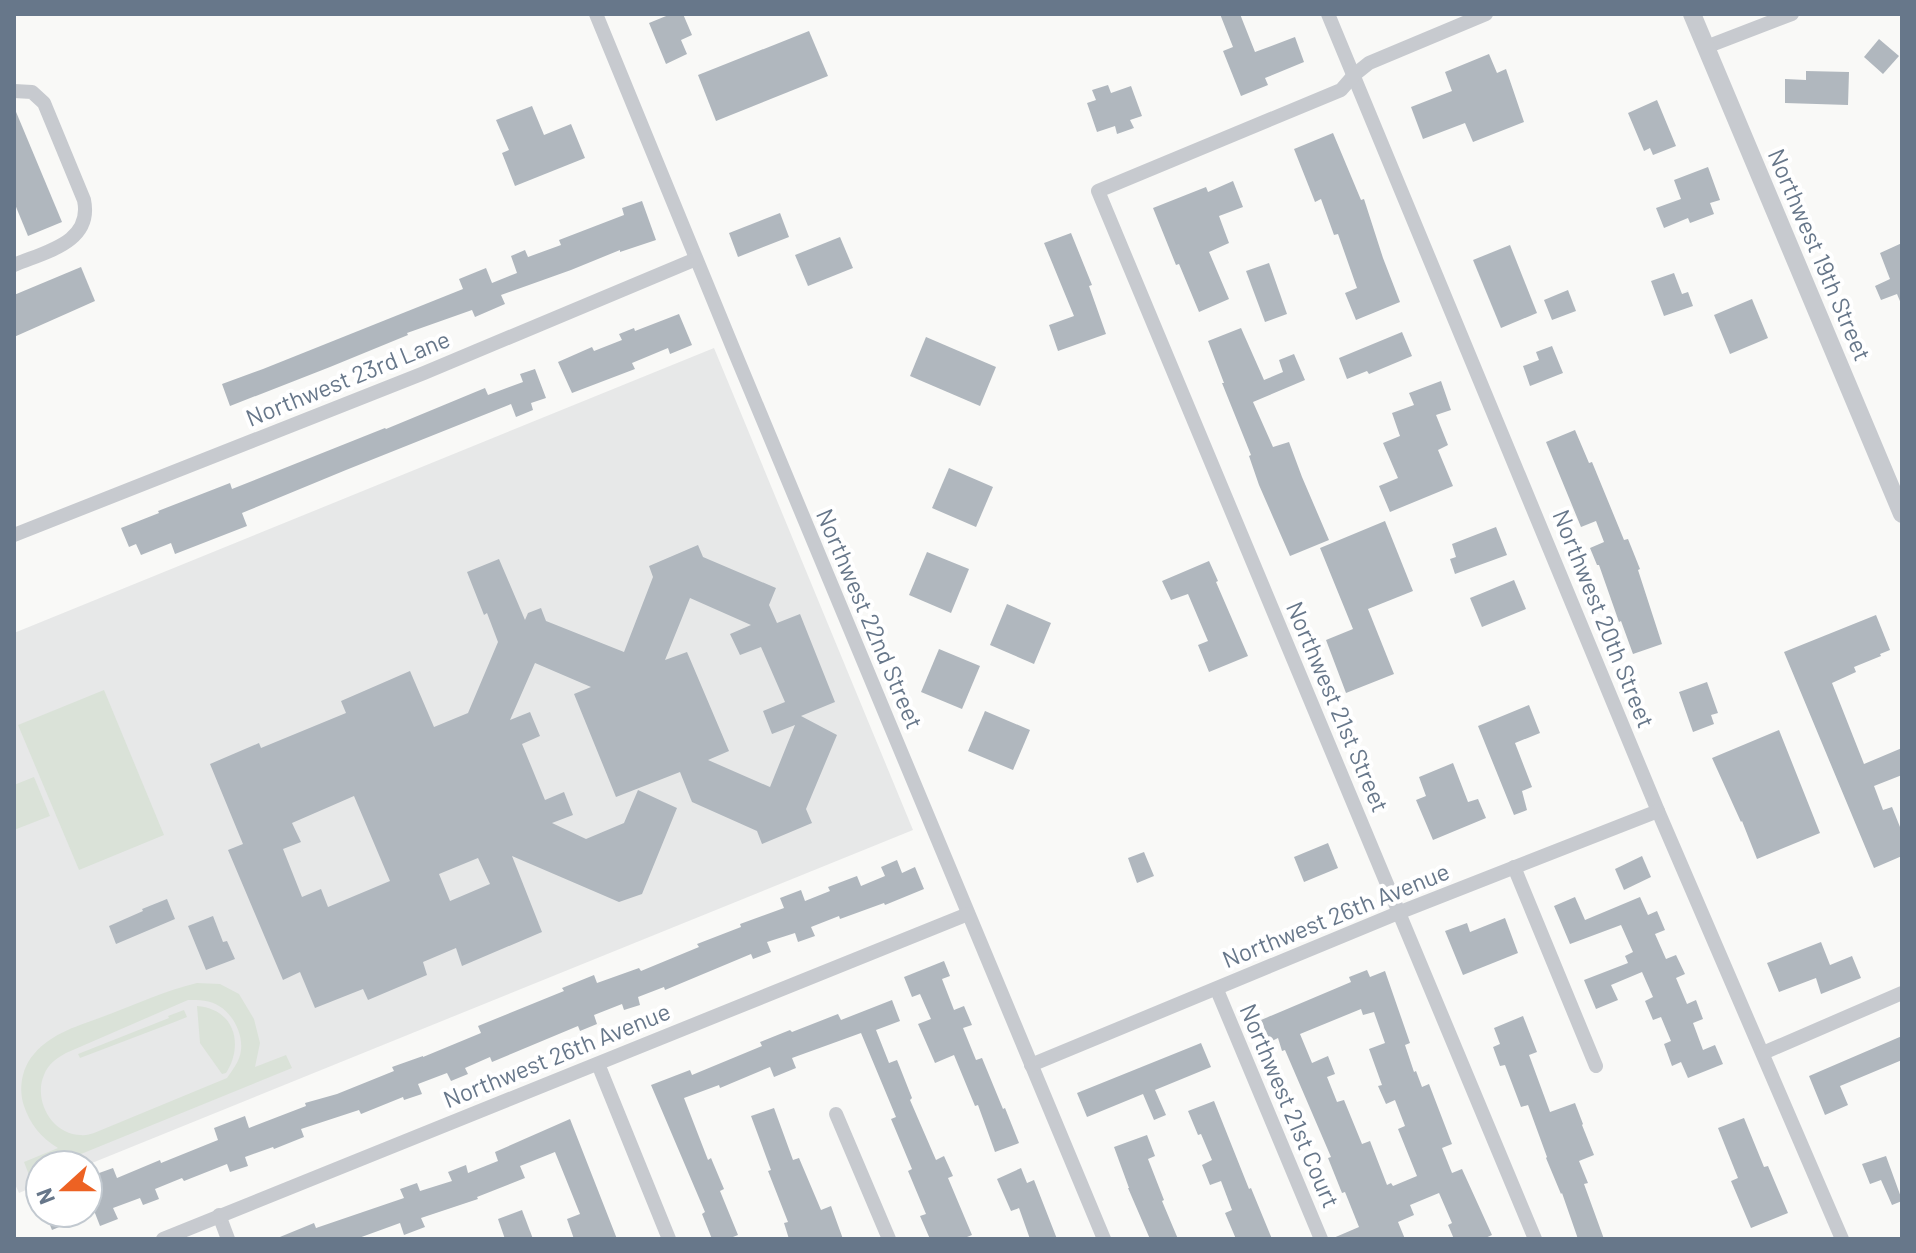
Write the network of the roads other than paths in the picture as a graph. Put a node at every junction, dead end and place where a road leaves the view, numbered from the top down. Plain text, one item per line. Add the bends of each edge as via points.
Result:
1 (596, 14) edge
2 (1328, 14) edge
3 (1486, 14) edge
4 (1692, 14) edge
5 (1792, 14) edge
6 (1706, 47) junction
7 (1354, 75) junction
8 (14, 91) edge
9 (696, 259) junction
10 (14, 265) edge
11 (1902, 514) edge
12 (14, 535) edge
13 (1658, 811) junction
14 (1514, 867) junction
15 (1398, 913) junction
16 (968, 914) junction
17 (1217, 990) junction
18 (1902, 993) edge
19 (1763, 1053) junction
20 (598, 1064) junction
21 (1031, 1065) junction
22 (1596, 1066) dead end
23 (836, 1114) dead end
24 (219, 1215) junction
25 (163, 1239) edge
26 (228, 1239) edge
27 (669, 1239) edge
28 (889, 1239) edge
29 (1104, 1239) edge
30 (1321, 1239) edge
31 (1535, 1239) edge
32 (1842, 1239) edge

1 - 9 street, Northwest 22nd Street
2 - 7 street, Northwest 20th Street
3 - 7 street via 1369,63
4 - 6 street, Northwest 19th Street
5 - 6 street
6 - 11 street, Northwest 19th Street
7 - 13 street, Northwest 20th Street
7 - 15 street, Northwest 21st Street via 1341,90 1098,191
8 - 10 street via 32,92 44,103 86,208 78,233 68,242
9 - 12 street, Northwest 23rd Lane
9 - 16 street, Northwest 22nd Street
13 - 14 street, Northwest 26th Avenue
13 - 19 street, Northwest 20th Street
14 - 15 street, Northwest 26th Avenue
14 - 22 street
15 - 17 street, Northwest 26th Avenue
15 - 31 street, Northwest 21st Street
16 - 20 street, Northwest 26th Avenue
16 - 21 street, Northwest 22nd Street
17 - 21 street, Northwest 26th Avenue
17 - 30 street, Northwest 21st Court
18 - 19 street
19 - 32 street, Northwest 20th Street
20 - 24 street, Northwest 26th Avenue
20 - 27 street
21 - 29 street, Northwest 22nd Street
23 - 28 street
24 - 25 street, Northwest 26th Avenue
24 - 26 street

